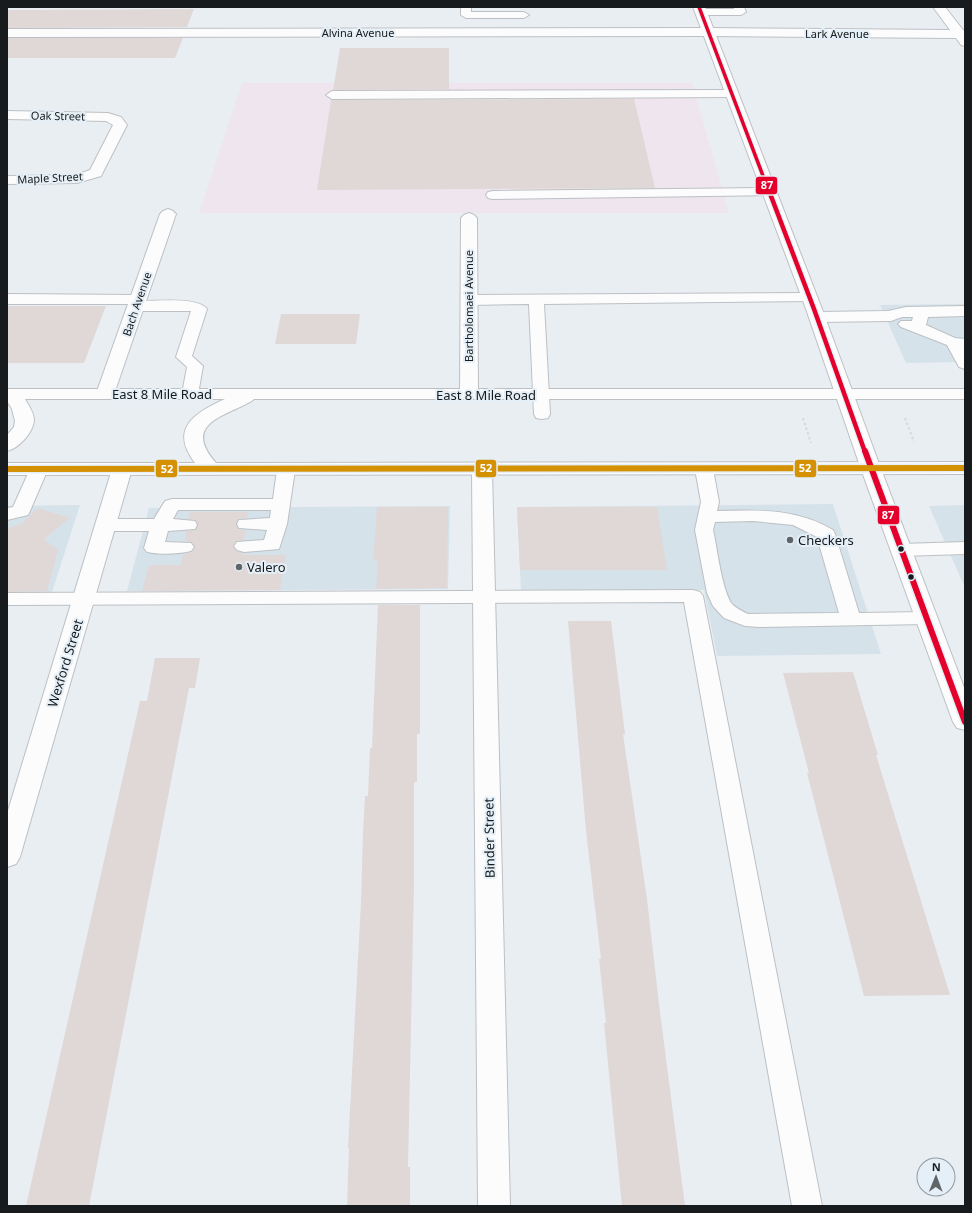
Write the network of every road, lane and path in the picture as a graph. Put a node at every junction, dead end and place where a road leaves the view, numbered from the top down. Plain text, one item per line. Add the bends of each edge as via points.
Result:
1 (466, 7) edge
2 (739, 7) edge
3 (939, 7) edge
4 (700, 9) edge
5 (524, 11) edge
6 (708, 32) junction
7 (7, 33) edge
8 (533, 33) junction
9 (963, 37) edge
10 (732, 94) junction
11 (332, 95) dead end
12 (7, 115) edge
13 (108, 117) joint
14 (7, 180) edge
15 (770, 192) junction
16 (493, 195) dead end
17 (168, 214) dead end
18 (469, 218) dead end
19 (139, 298) junction
20 (810, 298) junction
21 (7, 299) edge
22 (469, 300) junction
23 (536, 300) junction
24 (965, 311) edge
25 (817, 317) junction
26 (920, 319) junction
27 (960, 344) edge
28 (965, 364) edge
29 (9, 394) edge
30 (105, 394) junction
31 (190, 394) junction
32 (251, 394) junction
33 (469, 394) junction
34 (844, 394) junction
35 (965, 394) edge
36 (541, 395) junction
37 (542, 414) dead end
38 (804, 418) dead end
39 (905, 418) dead end
40 (914, 442) dead end
41 (811, 443) dead end
42 (7, 445) edge
43 (965, 468) edge
44 (7, 469) edge
45 (39, 469) junction
46 (122, 469) junction
47 (211, 469) junction
48 (871, 469) junction
49 (286, 470) junction
50 (482, 470) junction
51 (704, 470) junction
52 (281, 504) junction
53 (7, 514) edge
54 (707, 517) junction
55 (246, 524) dead end
56 (278, 524) junction
57 (106, 525) junction
58 (160, 525) junction
59 (188, 525) dead end
60 (244, 546) dead end
61 (184, 547) dead end
62 (965, 548) edge
63 (901, 550) junction
64 (485, 596) junction
65 (7, 599) edge
66 (84, 599) junction
67 (926, 618) junction
68 (851, 619) junction
69 (965, 722) edge
70 (7, 857) edge
71 (494, 1206) edge
72 (807, 1206) edge

1 - 5 lane via 466,15
2 - 4 lane via 741,12
3 - 9 main road
4 - 6 main road
5 - 8 lane via 533,26
6 - 8 main road, Alvina Avenue
6 - 9 main road, Lark Avenue
6 - 10 main road
7 - 8 main road, Alvina Avenue
10 - 11 lane
10 - 15 main road
12 - 13 main road, Oak Street
13 - 14 main road, Maple Street via 120,125 96,172 77,179
15 - 16 lane
15 - 20 main road
17 - 19 main road, Bach Avenue
18 - 22 main road, Bartholomaei Avenue
19 - 21 lane
19 - 30 main road, Bach Avenue
19 - 31 lane via 199,309 184,357 194,366
20 - 23 lane
20 - 25 main road
22 - 23 lane
22 - 33 main road, Bartholomaei Avenue
23 - 36 lane
24 - 26 lane
25 - 26 lane via 891,316 897,322
25 - 34 main road
26 - 27 lane
27 - 28 lane
29 - 30 main road, East 8 Mile Road
29 - 42 main road via 22,407 25,416 19,434
30 - 31 main road, East 8 Mile Road
31 - 32 main road, East 8 Mile Road
32 - 33 main road, East 8 Mile Road
32 - 47 main road via 205,418 196,427 194,445
33 - 36 main road, East 8 Mile Road
34 - 35 main road, East 8 Mile Road
34 - 36 main road, East 8 Mile Road
34 - 48 main road
36 - 37 lane
38 - 41 path
39 - 40 path
43 - 48 main road
44 - 45 main road
45 - 46 main road
45 - 53 lane via 21,511
46 - 47 main road
46 - 57 main road, Wexford Street
47 - 49 main road
48 - 51 main road
48 - 63 main road
49 - 50 main road
49 - 52 lane
50 - 51 main road
50 - 64 main road, Binder Street
51 - 54 lane via 710,502
52 - 56 lane
52 - 58 lane via 172,504
54 - 68 lane via 780,517 798,519 814,525 826,534
54 - 68 lane via 704,530 717,593 723,606 731,614 745,620
55 - 56 lane
56 - 60 lane via 272,545
57 - 58 lane
57 - 66 main road, Wexford Street
58 - 59 lane
58 - 61 lane via 154,548
62 - 63 lane
63 - 67 main road
64 - 66 lane
64 - 71 main road, Binder Street
64 - 72 lane via 693,596
65 - 66 lane
66 - 70 main road, Wexford Street
67 - 68 lane
67 - 69 main road

